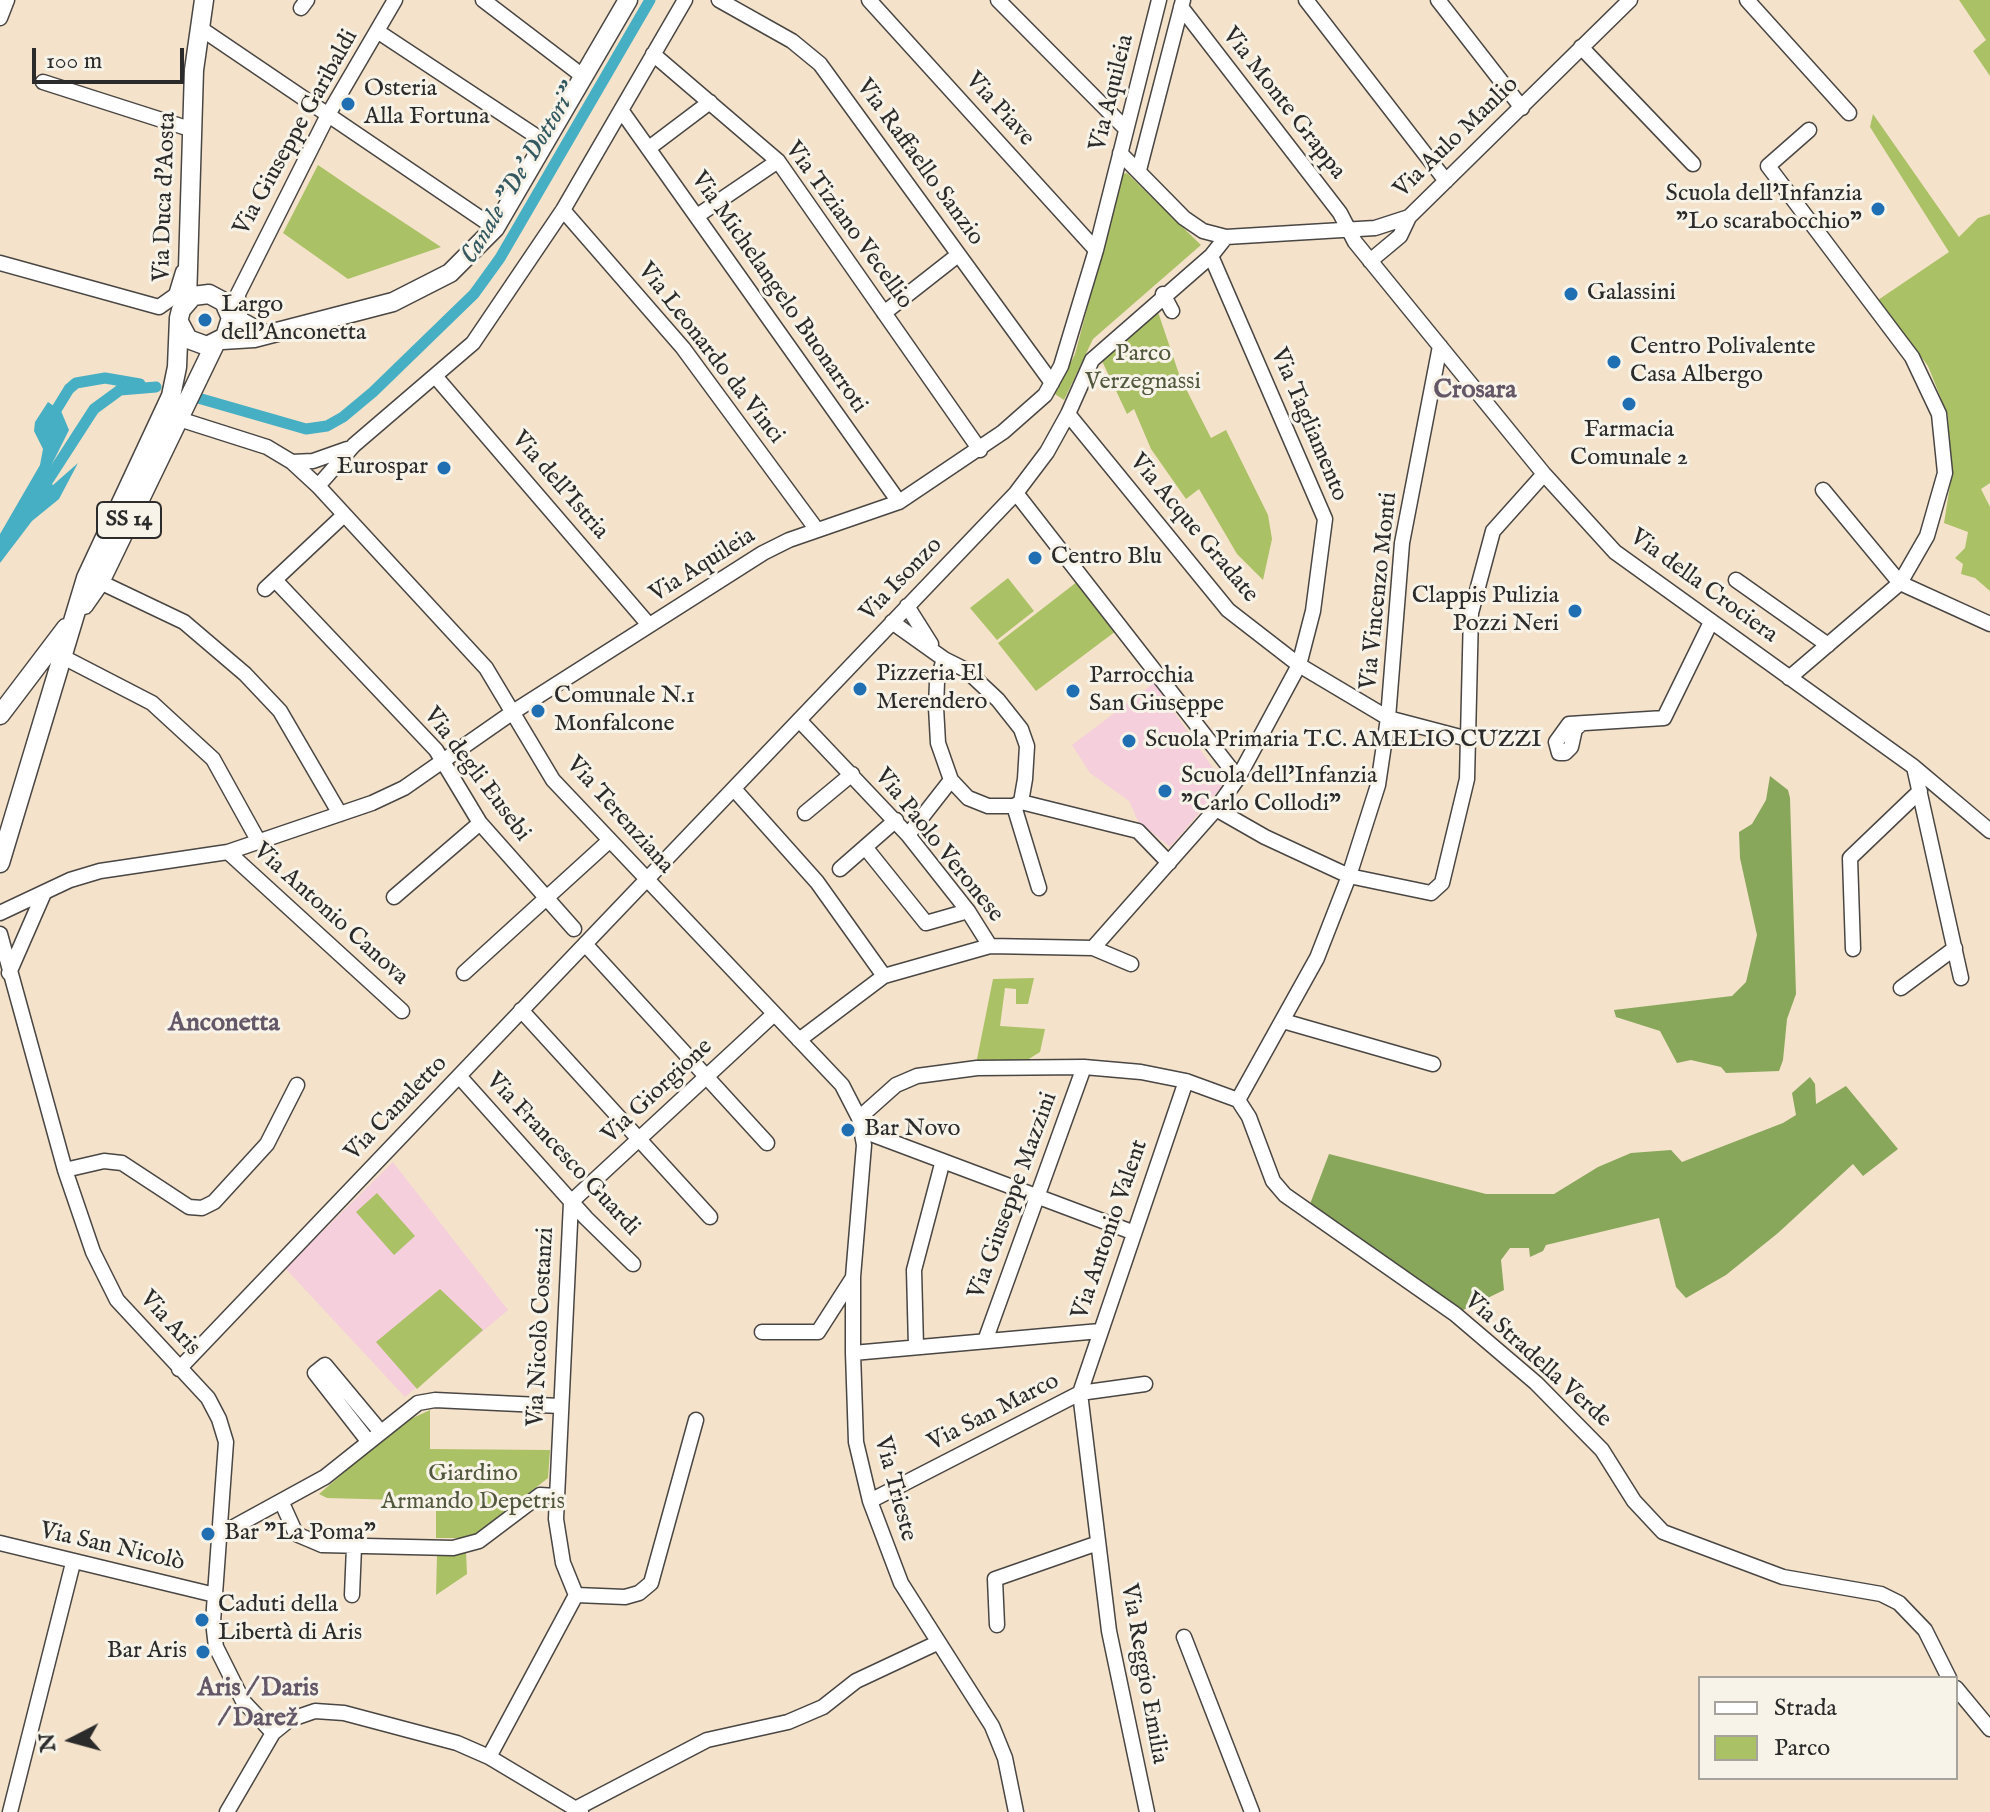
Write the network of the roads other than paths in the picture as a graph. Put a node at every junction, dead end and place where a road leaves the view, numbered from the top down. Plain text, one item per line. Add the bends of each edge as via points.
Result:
1 (7, 0) edge
2 (395, 0) edge
3 (483, 0) edge
4 (628, 0) edge
5 (685, 0) edge
6 (719, 0) edge
7 (869, 0) edge
8 (998, 0) edge
9 (1159, 0) edge
10 (1306, 0) edge
11 (1438, 0) edge
12 (1747, 0) edge
13 (199, 1) edge
14 (1625, 2) edge
15 (1182, 4) edge
16 (0, 18) edge
17 (200, 28) junction
18 (377, 31) junction
19 (1581, 47) junction
20 (653, 54) junction
21 (584, 77) junction
22 (43, 82) dead end
23 (710, 102) junction
24 (1522, 108) junction
25 (621, 110) junction
26 (329, 113) junction
27 (1849, 113) dead end
28 (1126, 129) junction
29 (193, 130) junction
30 (1809, 130) dead end
31 (545, 142) junction
32 (649, 148) junction
33 (1120, 153) junction
34 (778, 161) junction
35 (1693, 164) dead end
36 (1139, 170) junction
37 (1446, 181) junction
38 (563, 210) junction
39 (697, 216) junction
40 (1409, 217) junction
41 (495, 228) junction
42 (1348, 228) junction
43 (1226, 237) junction
44 (1096, 250) junction
45 (958, 255) junction
46 (1211, 256) junction
47 (185, 260) junction
48 (1370, 261) junction
49 (0, 263) edge
50 (239, 287) junction
51 (1163, 294) junction
52 (159, 307) junction
53 (1172, 311) dead end
54 (182, 312) junction
55 (884, 313) junction
56 (230, 314) junction
57 (266, 334) junction
58 (218, 342) junction
59 (1440, 346) junction
60 (178, 351) junction
61 (198, 374) junction
62 (435, 376) junction
63 (1052, 383) junction
64 (1068, 414) junction
65 (179, 419) junction
66 (354, 445) junction
67 (980, 450) junction
68 (292, 462) junction
69 (1544, 474) junction
70 (318, 486) junction
71 (1823, 490) dead end
72 (1016, 493) junction
73 (899, 502) junction
74 (344, 515) junction
75 (817, 530) junction
76 (1736, 580) dead end
77 (100, 582) junction
78 (1900, 583) junction
79 (907, 606) junction
80 (75, 618) junction
81 (892, 622) junction
82 (1711, 622) junction
83 (1990, 624) edge
84 (649, 625) junction
85 (1828, 645) junction
86 (938, 653) junction
87 (63, 657) junction
88 (1299, 665) junction
89 (1789, 678) junction
90 (513, 712) junction
91 (0, 715) edge
92 (1388, 718) junction
93 (799, 720) junction
94 (1581, 724) dead end
95 (1468, 739) junction
96 (443, 761) junction
97 (1914, 767) junction
98 (852, 774) junction
99 (1238, 778) junction
100 (951, 780) junction
101 (734, 789) junction
102 (1920, 791) junction
103 (1017, 804) junction
104 (1216, 809) junction
105 (805, 813) dead end
106 (340, 814) junction
107 (896, 820) junction
108 (480, 823) junction
109 (1990, 831) edge
110 (908, 835) junction
111 (609, 841) junction
112 (259, 842) junction
113 (865, 847) junction
114 (228, 852) junction
115 (0, 863) edge
116 (1169, 863) junction
117 (840, 869) dead end
118 (1349, 876) junction
119 (647, 881) junction
120 (1039, 888) dead end
121 (44, 893) junction
122 (394, 897) dead end
123 (545, 897) junction
124 (968, 911) junction
125 (0, 913) edge
126 (574, 929) dead end
127 (0, 934) edge
128 (585, 944) junction
129 (990, 946) junction
130 (1093, 948) junction
131 (1955, 948) junction
132 (1853, 949) dead end
133 (1131, 964) dead end
134 (9, 973) junction
135 (464, 973) dead end
136 (884, 976) junction
137 (1961, 978) dead end
138 (1901, 988) dead end
139 (521, 1010) junction
140 (402, 1011) dead end
141 (774, 1014) junction
142 (1283, 1021) junction
143 (799, 1040) junction
144 (1433, 1064) dead end
145 (1084, 1067) junction
146 (459, 1076) junction
147 (706, 1077) junction
148 (1186, 1081) junction
149 (297, 1085) dead end
150 (1238, 1100) junction
151 (862, 1131) junction
152 (638, 1140) junction
153 (767, 1143) dead end
154 (942, 1164) junction
155 (65, 1170) junction
156 (1037, 1198) junction
157 (571, 1202) junction
158 (710, 1217) dead end
159 (1132, 1232) junction
160 (633, 1264) dead end
161 (853, 1277) junction
162 (1100, 1331) junction
163 (762, 1332) dead end
164 (985, 1341) junction
165 (916, 1347) junction
166 (853, 1353) junction
167 (179, 1369) junction
168 (1145, 1384) dead end
169 (1080, 1393) junction
170 (560, 1406) junction
171 (696, 1420) dead end
172 (374, 1436) junction
173 (556, 1496) junction
174 (870, 1501) junction
175 (282, 1503) junction
176 (221, 1534) junction
177 (1098, 1543) junction
178 (1, 1546) edge
179 (354, 1547) junction
180 (73, 1563) junction
181 (215, 1595) junction
182 (352, 1595) dead end
183 (576, 1595) junction
184 (997, 1625) dead end
185 (1184, 1637) dead end
186 (942, 1650) junction
187 (1948, 1676) edge
188 (1958, 1690) edge
189 (1990, 1729) edge
190 (273, 1733) junction
191 (489, 1757) junction
192 (578, 1810) edge
193 (10, 1812) edge
194 (227, 1812) edge
195 (1016, 1812) edge
196 (1147, 1812) edge
197 (1252, 1812) edge

1 - 16 street
2 - 18 street, Via Giuseppe Garibaldi
3 - 21 street
4 - 21 main road
5 - 20 street
6 - 45 street, Via Raffaello Sanzio via 814,56
7 - 44 street, Via Piave
8 - 28 street
9 - 28 street, Via Aquileia
10 - 37 street
11 - 24 street
12 - 27 street
13 - 17 main road, Via Duca d'Aosta
14 - 19 street, Via Aulo Manlio
15 - 36 street, Via Aquileia
15 - 42 street, Via Monte Grappa
17 - 26 street
17 - 29 main road, Via Duca d'Aosta
18 - 26 street, Via Giuseppe Garibaldi
18 - 31 street
19 - 24 street, Via Aulo Manlio
19 - 35 street
20 - 23 street, Via Tiziano Vecellio
20 - 25 street
21 - 31 main road
22 - 29 street
23 - 32 street
23 - 34 street, Via Tiziano Vecellio
24 - 37 street, Via Aulo Manlio
25 - 32 street, Via Michelangelo Buonarroti
25 - 38 street
26 - 41 street
26 - 50 street, Via Giuseppe Garibaldi
28 - 33 street, Via Aquileia
29 - 47 main road, Via Duca d'Aosta
30 - 78 street via 1768,166 1912,357 1939,414 1945,473 1927,536
31 - 41 main road
32 - 39 street, Via Michelangelo Buonarroti
33 - 36 street, Via Aulo Manlio
33 - 44 street, Via Aquileia
34 - 39 street
34 - 55 street, Via Tiziano Vecellio
36 - 43 street, Via Aulo Manlio via 1184,218 1203,231
37 - 40 street, Via Aulo Manlio
38 - 62 street via 473,343
38 - 75 street, Via Leonardo da Vinci via 683,348
39 - 73 street, Via Michelangelo Buonarroti
40 - 42 street, Via Aulo Manlio via 1375,228
40 - 48 street via 1400,236
41 - 57 main road via 450,273 425,288 393,302
42 - 43 street, Via Aulo Manlio
42 - 48 street, Via della Crociera
43 - 46 street, Via Isonzo
44 - 63 street, Via Aquileia
45 - 55 street
45 - 63 street, Via Raffaello Sanzio
46 - 51 street, Via Isonzo
46 - 88 street, Via Tagliamento via 1325,519 1313,611
47 - 52 street via 176,295
47 - 54 main road, Via Duca d'Aosta
48 - 59 street, Via della Crociera
49 - 52 street
50 - 56 street
50 - 57 street via 242,320
51 - 53 street
51 - 64 street, Via Isonzo via 1092,360
52 - 54 street
54 - 56 main road via 198,294 211,294 222,299
54 - 58 main road via 183,334 193,343
54 - 60 main road
55 - 67 street, Via Tiziano Vecellio
56 - 57 main road via 241,328
56 - 58 main road via 229,330
57 - 58 main road
57 - 61 main road via 224,351
58 - 61 main road
59 - 69 street, Via della Crociera
59 - 92 street, Via Vincenzo Monti via 1402,543
60 - 65 street
60 - 80 main road via 171,396 86,578
61 - 65 main road
62 - 66 street
62 - 84 street, Via dell'Istria
63 - 67 street, Via Aquileia via 1045,395
64 - 72 street, Via Isonzo
64 - 88 street, Via Acque Gradate via 1228,610
65 - 68 street, Via Terenziana via 267,447
65 - 77 main road, SS 14
66 - 68 street via 313,461
66 - 70 street
67 - 73 street, Via Aquileia
68 - 70 street, Via Terenziana
69 - 82 street, Via della Crociera via 1615,552
69 - 95 street via 1493,531 1471,613
70 - 74 street, Via Terenziana
71 - 78 street
72 - 79 street, Via Isonzo
72 - 99 street
73 - 75 street, Via Aquileia
74 - 90 street, Via Terenziana via 486,668
74 - 96 street, Via degli Eusebi via 270,585
75 - 84 street, Via Aquileia via 763,553
76 - 85 street
77 - 80 main road, SS 14
77 - 106 street via 184,622 245,674 280,711
78 - 83 street
78 - 85 street
79 - 81 street, Via Isonzo
79 - 86 street
80 - 87 main road
80 - 91 main road
81 - 86 street
81 - 93 street, Via Isonzo
82 - 89 street, Via della Crociera
82 - 94 street via 1664,718
84 - 90 street, Via Aquileia
85 - 89 street
86 - 100 street via 938,743
86 - 103 street via 966,670 1021,729 1027,746
87 - 112 street via 152,703 213,759
87 - 115 main road
88 - 92 street, Via Acque Gradate
88 - 99 street, Via Tagliamento
89 - 97 street, Via della Crociera
90 - 96 street, Via Aquileia
90 - 111 street, Via Terenziana via 553,780
92 - 95 street, Via Acque Gradate
92 - 118 street, Via Vincenzo Monti via 1378,785
93 - 98 street, Via Paolo Veronese
93 - 101 street, Via Isonzo
95 - 118 street via 1467,779 1442,883 1431,893
96 - 106 street, Via Aquileia via 404,788
96 - 108 street, Via degli Eusebi
97 - 102 street
97 - 109 street, Via della Crociera
98 - 105 street, Via Paolo Veronese
98 - 107 street, Via Paolo Veronese
99 - 104 street, Via Tagliamento
100 - 103 street via 968,798 988,806
100 - 110 street
101 - 119 street, Via Isonzo
101 - 136 street via 817,882
102 - 131 street
102 - 132 street via 1850,858
103 - 116 street via 1138,831
103 - 120 street
104 - 116 street, Via Tagliamento
104 - 118 street
106 - 112 street, Via Aquileia
107 - 110 street, Via Paolo Veronese
107 - 113 street
108 - 122 street
108 - 123 street, Via degli Eusebi
110 - 124 street, Via Paolo Veronese
111 - 119 street, Via Terenziana
111 - 123 street
112 - 114 street, Via Aquileia
113 - 117 street
113 - 124 street via 926,923
114 - 121 street, Via Aquileia via 100,871
114 - 140 street, Via Antonio Canova
116 - 130 street, Via Tagliamento
118 - 142 street, Via Vincenzo Monti via 1317,958
119 - 128 street, Via Canaletto
119 - 141 street, Via Terenziana
121 - 125 street, Via Aquileia
121 - 134 street
123 - 126 street, Via degli Eusebi
123 - 135 street
124 - 129 street, Via Paolo Veronese
127 - 134 street, Via Aris
128 - 139 street, Via Canaletto
128 - 147 street
129 - 130 street
129 - 136 street
130 - 133 street
131 - 137 street
131 - 138 street
134 - 155 street, Via Aris
136 - 143 street
139 - 146 street, Via Canaletto
139 - 152 street
141 - 143 street, Via Terenziana
141 - 147 street, Via Giorgione
142 - 144 street
142 - 150 street, Via Vincenzo Monti
143 - 151 street, Via Terenziana via 842,1085
145 - 148 street
145 - 151 street via 977,1068 917,1076 896,1085
145 - 156 street, Via Giuseppe Mazzini
146 - 157 street, Via Francesco Guardi
146 - 167 street, Via Canaletto
147 - 152 street, Via Giorgione
147 - 153 street
148 - 150 street
148 - 159 street, Via Antonio Valent
149 - 155 street via 267,1144 214,1202 202,1208 189,1207 122,1163 104,1161
150 - 187 street, Via Stradella Verde via 1273,1181 1285,1195 1455,1314 1536,1383 1602,1450 1634,1501 1663,1532 1783,1577 1881,1594 1899,1603 1925,1630
151 - 154 street
151 - 161 street, Via Trieste
152 - 157 street, Via Giorgione
152 - 158 street
154 - 156 street
154 - 165 street via 914,1270
155 - 167 street, Via Aris via 83,1228 117,1300
156 - 159 street
156 - 164 street, Via Giuseppe Mazzini
157 - 160 street, Via Francesco Guardi
157 - 170 street, Via Nicolò Costanzi
159 - 162 street, Via Antonio Valent
161 - 163 street via 818,1332
161 - 166 street, Via Trieste
162 - 164 street
162 - 169 street, Via Antonio Valent
164 - 165 street
165 - 166 street
166 - 174 street, Via Trieste via 856,1442
167 - 176 street, Via Aris via 208,1398 226,1442
168 - 169 street, Via San Marco
169 - 174 street, Via San Marco
169 - 177 street, Via Reggio Emilia
170 - 172 street via 435,1400 418,1403
170 - 173 street, Via Nicolò Costanzi
171 - 183 street via 651,1583 625,1597
172 - 172 street via 325,1365 315,1373
172 - 175 street via 325,1477
173 - 179 street via 540,1495 467,1547
173 - 183 street, Via Nicolò Costanzi via 558,1541
174 - 186 street, Via Trieste via 893,1566
175 - 176 street
175 - 179 street via 296,1534 322,1545
176 - 181 street, Via Aris
177 - 184 street via 995,1579
177 - 196 street, Via Reggio Emilia via 1109,1631
178 - 180 street, Via San Nicolò
179 - 182 street
180 - 181 street, Via San Nicolò
180 - 193 street
181 - 190 street, Via Aris via 216,1647 243,1701
183 - 191 street
185 - 197 street
186 - 192 street via 856,1681 823,1707 788,1722 707,1740
186 - 195 street, Via Trieste via 992,1726
188 - 189 street
190 - 191 street via 289,1720 315,1711 344,1713 457,1743
190 - 194 street
191 - 192 street

